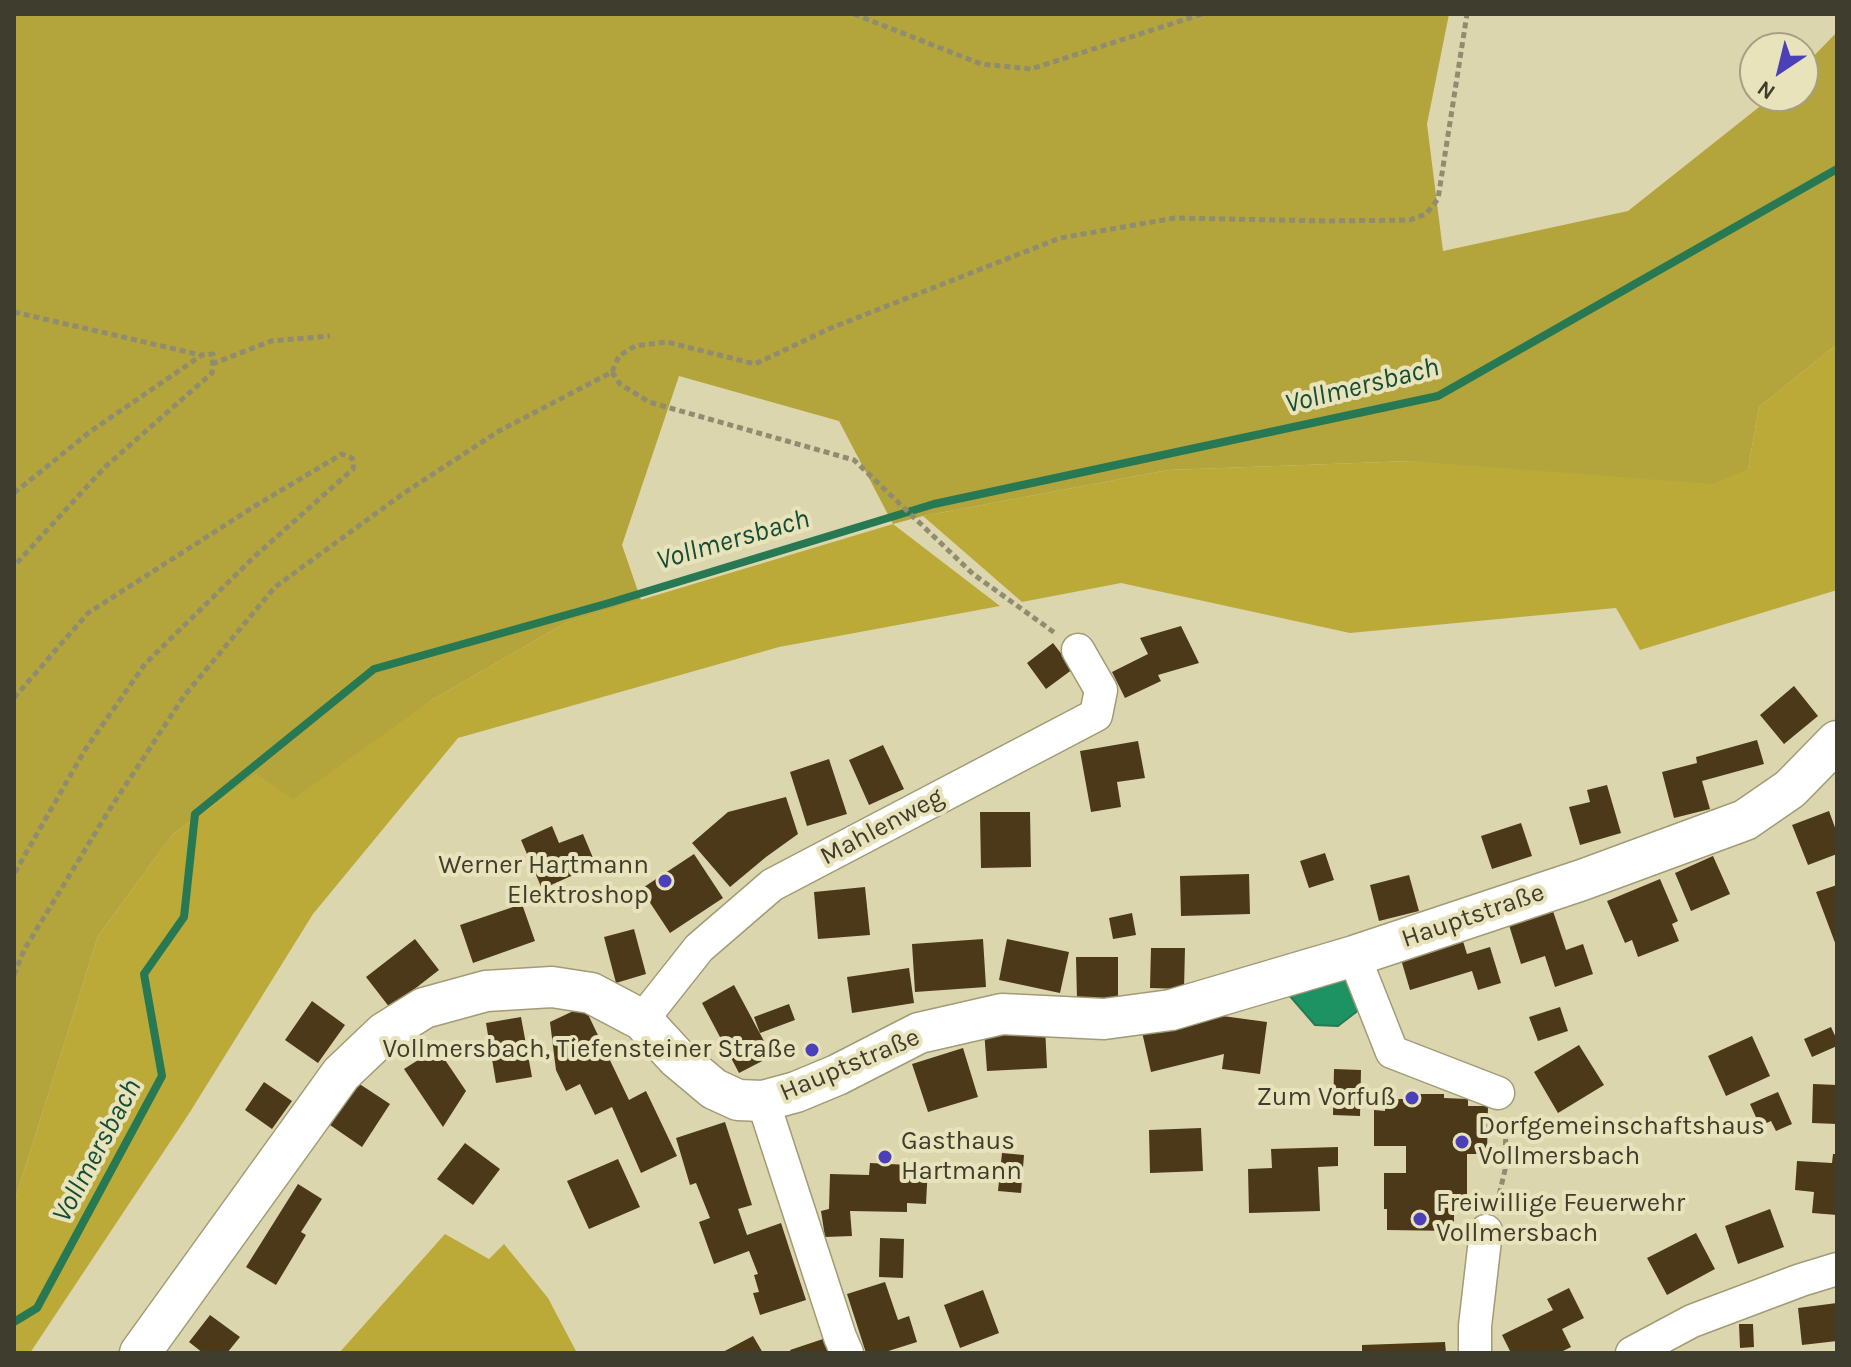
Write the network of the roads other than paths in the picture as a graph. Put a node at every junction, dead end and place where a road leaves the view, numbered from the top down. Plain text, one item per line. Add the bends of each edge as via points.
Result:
1 (1078, 650) road end
2 (1837, 741) edge
3 (1354, 956) junction
4 (642, 1020) junction
5 (1498, 1093) road end
6 (763, 1101) junction
7 (1486, 1231) road end
8 (1837, 1269) edge
9 (140, 1353) edge
10 (847, 1353) edge
11 (1475, 1353) edge
12 (1632, 1353) edge

1 - 4 street, Mahlenweg via 1101,690 1096,715 772,885 699,948
2 - 3 main road, Hauptstraße via 1790,789 1745,820
3 - 5 street via 1392,1052
3 - 6 main road, Hauptstraße via 1171,1010 1104,1019 1002,1014 919,1033 828,1079
4 - 6 main road, Hauptstraße via 714,1089 738,1100
4 - 9 main road, Hauptstraße via 591,993 552,987 486,991 424,1008 384,1033 341,1074
6 - 10 street
7 - 11 street
8 - 12 street via 1692,1321

